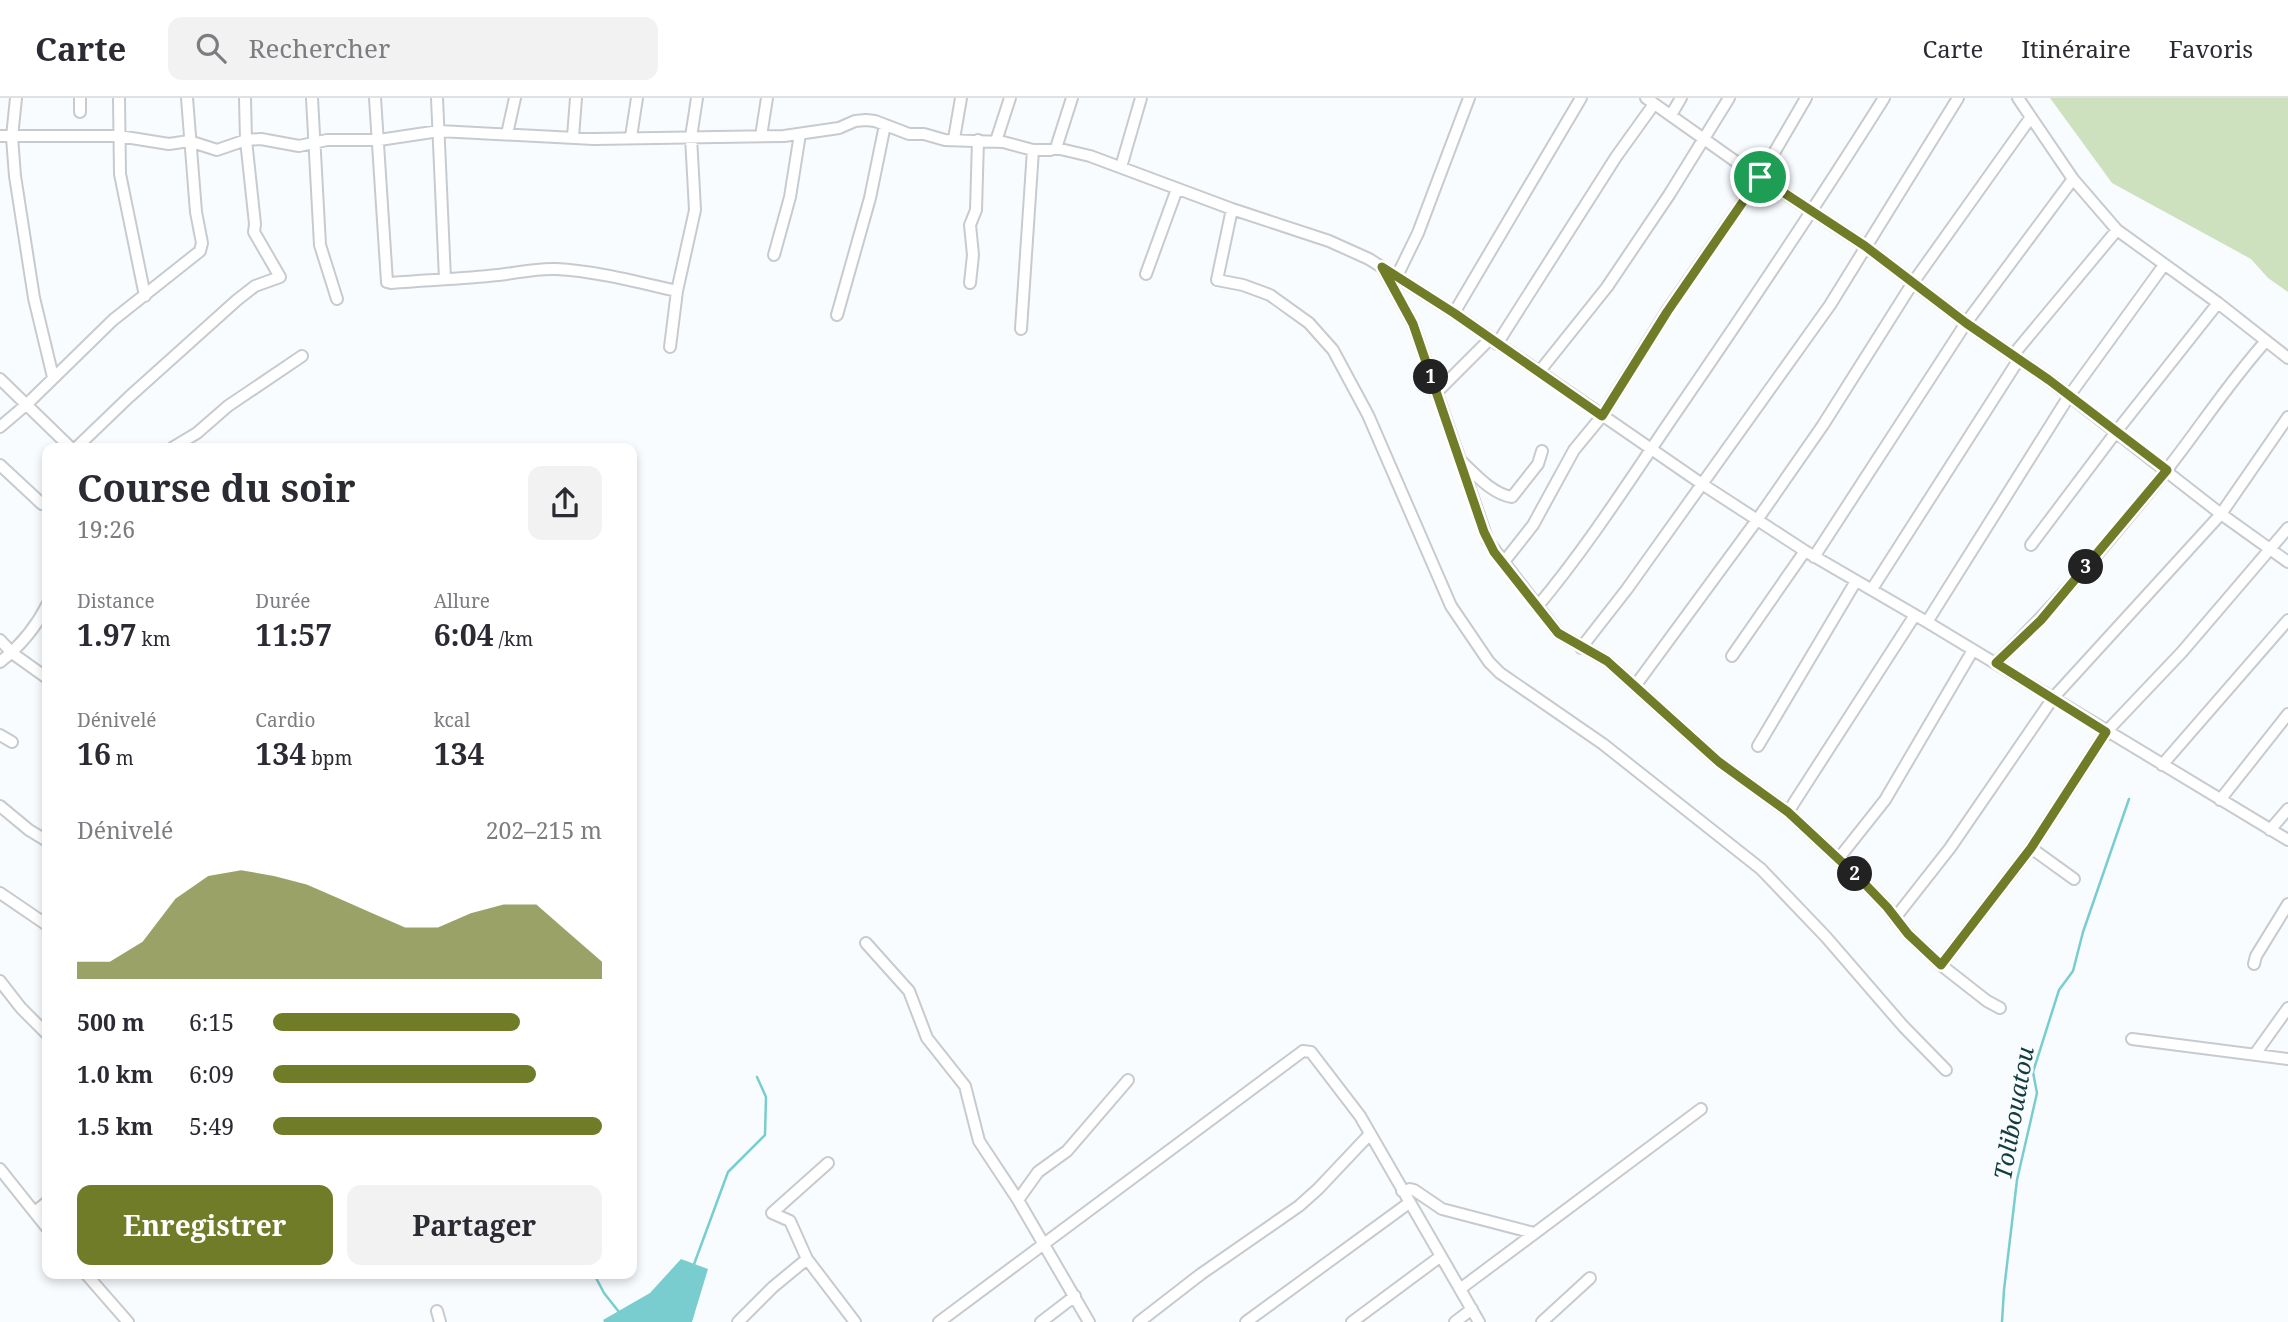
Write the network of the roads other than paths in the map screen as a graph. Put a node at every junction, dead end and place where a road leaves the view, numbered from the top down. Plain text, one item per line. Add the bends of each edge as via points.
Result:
1 (16, 98) edge
2 (80, 98) edge
3 (119, 98) edge
4 (187, 98) edge
5 (245, 98) edge
6 (312, 98) edge
7 (376, 98) edge
8 (438, 98) edge
9 (515, 98) edge
10 (576, 98) edge
11 (637, 98) edge
12 (697, 98) edge
13 (767, 98) edge
14 (961, 98) edge
15 (1010, 98) edge
16 (1072, 98) edge
17 (1141, 98) edge
18 (1469, 98) edge
19 (1581, 98) edge
20 (1681, 98) edge
21 (1729, 98) edge
22 (1806, 98) edge
23 (1884, 98) edge
24 (1958, 98) edge
25 (2018, 98) edge
26 (1650, 101) edge
27 (80, 112) dead end
28 (1671, 115) junction
29 (2031, 117) junction
30 (885, 125) junction
31 (439, 131) junction
32 (800, 134) junction
33 (507, 135) junction
34 (0, 136) edge
35 (119, 136) junction
36 (761, 136) junction
37 (12, 137) junction
38 (573, 137) junction
39 (631, 137) junction
40 (691, 137) junction
41 (1704, 138) junction
42 (954, 139) junction
43 (379, 140) junction
44 (978, 140) junction
45 (189, 141) junction
46 (246, 141) junction
47 (996, 141) junction
48 (315, 143) junction
49 (1056, 148) junction
50 (1033, 150) junction
51 (1121, 167) junction
52 (1760, 177) junction
53 (2073, 179) junction
54 (1177, 188) junction
55 (1232, 209) junction
56 (1813, 212) junction
57 (2117, 230) junction
58 (1865, 246) junction
59 (774, 255) dead end
60 (2164, 265) junction
61 (1382, 267) junction
62 (1146, 274) dead end
63 (1397, 276) junction
64 (445, 279) junction
65 (970, 283) dead end
66 (1912, 284) junction
67 (677, 290) junction
68 (145, 296) junction
69 (337, 299) dead end
70 (2218, 303) junction
71 (1454, 313) junction
72 (837, 315) dead end
73 (1966, 323) junction
74 (1021, 330) dead end
75 (1494, 341) junction
76 (2266, 341) junction
77 (670, 347) dead end
78 (302, 356) dead end
79 (2016, 357) junction
80 (2288, 358) edge
81 (1539, 372) junction
82 (53, 377) junction
83 (0, 379) edge
84 (1436, 393) junction
85 (2069, 396) junction
86 (27, 404) junction
87 (1602, 416) junction
88 (2288, 417) edge
89 (0, 427) edge
90 (2116, 432) junction
91 (69, 443) edge
92 (79, 443) edge
93 (180, 443) edge
94 (1651, 449) junction
95 (1542, 451) dead end
96 (1459, 459) junction
97 (0, 465) edge
98 (2167, 470) junction
99 (1702, 484) junction
100 (42, 504) dead end
101 (2221, 514) junction
102 (1757, 520) junction
103 (2288, 528) edge
104 (2031, 545) dead end
105 (2270, 550) junction
106 (1809, 554) junction
107 (2288, 562) edge
108 (1503, 563) junction
109 (1856, 580) junction
110 (1872, 589) junction
111 (1537, 607) junction
112 (1915, 615) junction
113 (42, 616) edge
114 (2288, 620) edge
115 (1927, 622) junction
116 (0, 640) edge
117 (1581, 648) junction
118 (1973, 650) junction
119 (12, 653) junction
120 (1732, 656) dead end
121 (0, 662) edge
122 (1996, 663) junction
123 (42, 674) edge
124 (1635, 686) junction
125 (2053, 698) junction
126 (2288, 715) edge
127 (2106, 732) junction
128 (0, 735) edge
129 (12, 742) dead end
130 (1758, 746) dead end
131 (2162, 765) junction
132 (2220, 800) junction
133 (0, 806) edge
134 (2288, 809) edge
135 (1788, 812) junction
136 (2270, 830) junction
137 (42, 832) edge
138 (2288, 840) edge
139 (2031, 848) junction
140 (1839, 858) junction
141 (2074, 879) dead end
142 (0, 893) edge
143 (2288, 904) edge
144 (1895, 918) junction
145 (42, 922) edge
146 (866, 943) dead end
147 (2254, 964) dead end
148 (1941, 965) junction
149 (0, 981) edge
150 (2000, 1008) dead end
151 (2288, 1008) edge
152 (42, 1029) edge
153 (2132, 1039) dead end
154 (2255, 1054) junction
155 (2288, 1059) edge
156 (1946, 1070) dead end
157 (1128, 1080) dead end
158 (1701, 1109) dead end
159 (1370, 1134) junction
160 (828, 1163) dead end
161 (0, 1169) edge
162 (1402, 1191) junction
163 (1018, 1200) junction
164 (1409, 1203) junction
165 (42, 1206) edge
166 (35, 1212) junction
167 (42, 1221) edge
168 (1534, 1233) junction
169 (1044, 1244) junction
170 (1441, 1256) junction
171 (807, 1259) junction
172 (1590, 1278) dead end
173 (90, 1279) edge
174 (1460, 1289) junction
175 (1074, 1296) junction
176 (1472, 1309) junction
177 (128, 1322) edge
178 (738, 1322) edge
179 (855, 1322) edge
180 (939, 1322) edge
181 (1041, 1322) edge
182 (1089, 1322) edge
183 (1139, 1322) edge
184 (1246, 1322) edge
185 (1352, 1322) edge
186 (1455, 1322) edge
187 (1479, 1322) edge
188 (1542, 1322) edge

1 - 37 street
2 - 27 street
3 - 35 street
4 - 45 street
5 - 46 street
6 - 48 street
7 - 43 street
8 - 31 street
9 - 33 street
10 - 38 street
11 - 39 street
12 - 40 street
13 - 36 street
14 - 42 street
15 - 47 street
16 - 49 street
17 - 51 street
18 - 63 street
19 - 71 street
20 - 28 street
21 - 41 street
22 - 52 street
23 - 56 street
24 - 58 street
25 - 29 street
26 - 28 street
26 - 75 street
28 - 41 street
29 - 53 street
29 - 66 street
30 - 32 street via 866,120
30 - 42 street via 909,134
30 - 72 street
31 - 33 street
31 - 43 street
31 - 64 street
32 - 36 street
32 - 59 street
33 - 38 street
34 - 37 street
35 - 37 street
35 - 45 street via 169,144
35 - 68 street via 124,200
36 - 40 street
37 - 82 street via 34,298
38 - 39 street
39 - 40 street
40 - 67 street via 695,209
41 - 52 street
41 - 81 street via 1607,287
42 - 44 street
43 - 48 street
43 - 64 street via 385,279 391,283
44 - 47 street
44 - 65 street
45 - 46 street via 217,150
45 - 68 street via 202,248
46 - 48 street
46 - 92 street via 254,232 280,277 255,286 237,300
47 - 50 street
48 - 69 street via 320,245
49 - 50 street
49 - 51 street
50 - 74 street
51 - 54 street
52 - 56 street
52 - 87 street
53 - 57 street
53 - 73 street
54 - 55 street
54 - 62 street
55 - 61 street via 1329,241
55 - 156 street via 1217,280 1270,295 1309,323 1333,350 1368,415 1451,606 1489,662 1508,681 1603,744 1760,869
56 - 58 street
56 - 94 street
57 - 60 street
57 - 79 street
58 - 66 street
58 - 99 street
60 - 70 street
60 - 85 street
61 - 63 street
61 - 84 street via 1413,324
63 - 71 street
64 - 67 street via 556,269
66 - 73 street
66 - 102 street
67 - 77 street
68 - 82 street
70 - 76 street
70 - 90 street
71 - 75 street
73 - 79 street
73 - 106 street
75 - 81 street
75 - 84 street
76 - 80 street
76 - 98 street
78 - 93 street
79 - 85 street
79 - 110 street
81 - 87 street
82 - 86 street
83 - 86 street
84 - 96 street
85 - 90 street
85 - 115 street
86 - 89 street
86 - 91 street
87 - 94 street
87 - 108 street via 1574,450 1533,525
88 - 101 street
90 - 98 street
90 - 104 street
94 - 99 street
94 - 111 street
95 - 96 street via 1538,464 1511,497 1486,484
96 - 108 street via 1484,532
97 - 100 street
98 - 101 street
98 - 122 street via 2041,620
99 - 102 street
99 - 117 street
101 - 105 street
101 - 125 street
102 - 106 street
102 - 124 street
103 - 105 street
105 - 107 street
105 - 127 street
106 - 109 street
106 - 120 street
108 - 111 street
109 - 110 street
109 - 130 street
110 - 112 street
111 - 117 street via 1558,633
112 - 115 street
112 - 135 street
113 - 119 street
114 - 131 street
115 - 118 street
116 - 119 street
117 - 124 street via 1607,661
118 - 122 street
118 - 140 street via 1885,800
119 - 121 street
119 - 123 street
122 - 125 street
124 - 135 street via 1719,762
125 - 127 street
125 - 144 street via 1937,866
126 - 132 street
127 - 131 street
127 - 139 street
128 - 129 street
131 - 132 street
132 - 136 street
133 - 137 street
134 - 136 street
135 - 140 street
136 - 138 street
139 - 141 street
139 - 148 street
140 - 144 street
142 - 145 street
143 - 147 street
144 - 148 street
146 - 163 street via 908,991 927,1038 965,1086 979,1141
148 - 150 street
149 - 152 street
151 - 154 street
153 - 154 street
154 - 155 street
157 - 163 street via 1066,1151 1038,1172
158 - 168 street
159 - 162 street
159 - 169 street via 1334,1080 1311,1052 1303,1051
159 - 183 street via 1299,1206
160 - 171 street via 772,1213 790,1221
161 - 166 street
162 - 164 street
162 - 168 street via 1414,1190 1442,1209
163 - 169 street
164 - 170 street
164 - 184 street
165 - 166 street
166 - 167 street
168 - 174 street
169 - 175 street
169 - 180 street
170 - 174 street
170 - 185 street
171 - 178 street
171 - 179 street
172 - 188 street
173 - 177 street
174 - 176 street
175 - 181 street
175 - 182 street
176 - 186 street
176 - 187 street

